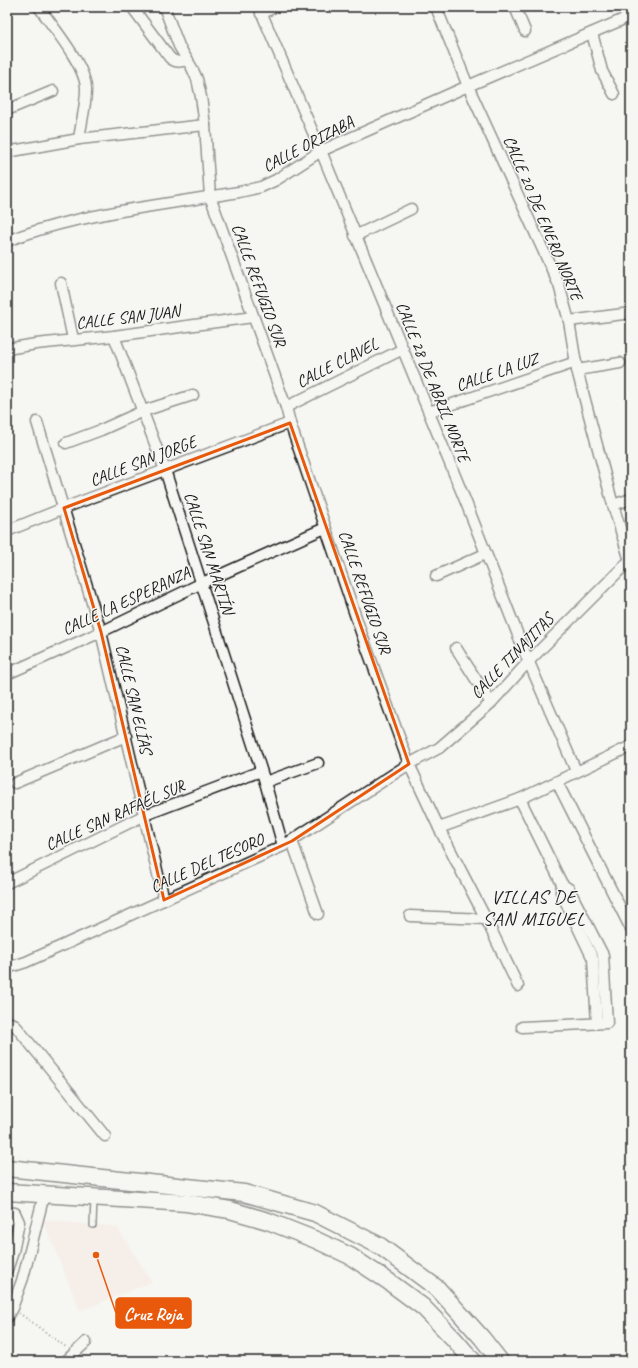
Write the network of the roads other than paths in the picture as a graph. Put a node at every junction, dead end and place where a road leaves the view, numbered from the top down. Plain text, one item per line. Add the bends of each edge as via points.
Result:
1 (39, 7) edge
2 (132, 7) edge
3 (164, 7) edge
4 (274, 7) edge
5 (436, 7) edge
6 (515, 7) edge
7 (260, 10) edge
8 (631, 16) edge
9 (525, 31) dead end
10 (592, 33) junction
11 (188, 60) junction
12 (468, 86) junction
13 (53, 91) dead end
14 (614, 94) dead end
15 (7, 110) edge
16 (204, 125) junction
17 (79, 139) junction
18 (321, 151) junction
19 (7, 152) edge
20 (210, 196) junction
21 (411, 209) dead end
22 (355, 236) junction
23 (7, 240) edge
24 (62, 283) dead end
25 (631, 313) edge
26 (253, 317) junction
27 (569, 321) junction
28 (114, 336) junction
29 (73, 339) junction
30 (403, 348) junction
31 (7, 349) edge
32 (620, 363) dead end
33 (577, 366) junction
34 (193, 395) dead end
35 (286, 407) junction
36 (143, 411) junction
37 (429, 412) junction
38 (37, 422) dead end
39 (290, 423) junction
40 (66, 443) dead end
41 (165, 470) junction
42 (631, 498) edge
43 (613, 505) junction
44 (64, 508) junction
45 (325, 528) junction
46 (7, 531) edge
47 (485, 554) junction
48 (630, 562) edge
49 (436, 576) dead end
50 (202, 583) junction
51 (101, 632) junction
52 (456, 648) dead end
53 (530, 661) junction
54 (7, 674) edge
55 (491, 703) junction
56 (126, 736) junction
57 (631, 746) edge
58 (318, 763) dead end
59 (409, 764) junction
60 (260, 771) junction
61 (576, 771) junction
62 (265, 782) junction
63 (557, 782) junction
64 (15, 783) dead end
65 (520, 799) junction
66 (145, 815) junction
67 (439, 828) junction
68 (287, 843) junction
69 (7, 883) edge
70 (567, 894) junction
71 (164, 900) junction
72 (318, 914) dead end
73 (410, 916) dead end
74 (486, 919) junction
75 (631, 929) edge
76 (603, 955) junction
77 (593, 959) junction
78 (7, 968) edge
79 (518, 986) dead end
80 (7, 1022) edge
81 (597, 1023) junction
82 (522, 1027) dead end
83 (105, 1136) dead end
84 (7, 1168) edge
85 (7, 1192) edge
86 (44, 1195) junction
87 (94, 1198) junction
88 (7, 1212) edge
89 (93, 1225) dead end
90 (7, 1270) edge
91 (10, 1312) edge
92 (86, 1342) dead end
93 (66, 1361) edge
94 (473, 1361) edge
95 (500, 1361) edge

1 - 17 street via 83,74 86,89
2 - 11 street via 173,61
3 - 11 street, CALLE REFUGIO SUR via 179,46
4 - 7 street
5 - 12 street, CALLE 20 DE ENERO NORTE
6 - 9 street
7 - 18 street, CALLE 28 DE ABRIL NORTE
8 - 10 street, CALLE ORIZABA
10 - 12 street, CALLE ORIZABA
10 - 14 street via 602,71
11 - 16 street, CALLE REFUGIO SUR via 198,79
12 - 18 street, CALLE ORIZABA
12 - 27 street, CALLE 20 DE ENERO NORTE via 559,285
13 - 15 street
16 - 17 street
16 - 20 street, CALLE REFUGIO SUR
17 - 19 street
18 - 20 street, CALLE ORIZABA via 261,187
18 - 22 street, CALLE 28 DE ABRIL NORTE
20 - 23 street, CALLE ORIZABA via 60,222
20 - 26 street, CALLE REFUGIO SUR
21 - 22 street
22 - 30 street, CALLE 28 DE ABRIL NORTE
24 - 29 street
25 - 27 street
26 - 28 street, CALLE SAN JUAN
26 - 35 street, CALLE REFUGIO SUR
27 - 33 street, CALLE 20 DE ENERO NORTE
28 - 29 street, CALLE SAN JUAN
28 - 36 street, CALLE SAN MARTÍN
29 - 31 street, CALLE SAN JUAN
30 - 35 street, CALLE CLAVEL
30 - 37 street, CALLE 28 DE ABRIL NORTE
32 - 33 street, CALLE LA LUZ
33 - 37 street, CALLE LA LUZ
33 - 43 street, CALLE 20 DE ENERO NORTE
34 - 36 street
35 - 39 street, CALLE REFUGIO SUR
36 - 40 street
36 - 41 street, CALLE SAN MARTÍN
37 - 47 street, CALLE 28 DE ABRIL NORTE
38 - 44 street, CALLE SAN ELÍAS
39 - 41 street, CALLE SAN JORGE
39 - 45 street, CALLE REFUGIO SUR
41 - 44 street, CALLE SAN JORGE
41 - 50 street, CALLE SAN MARTÍN
42 - 43 street
43 - 48 street, CALLE 20 DE ENERO NORTE
44 - 46 street, CALLE SAN JORGE
44 - 51 street, CALLE SAN ELÍAS
45 - 50 street, CALLE LA ESPERANZA
45 - 59 street, CALLE REFUGIO SUR
47 - 49 street
47 - 53 street, CALLE 28 DE ABRIL NORTE
48 - 53 street, CALLE TINAJITAS
50 - 51 street, CALLE LA ESPERANZA
50 - 60 street, CALLE SAN MARTÍN
51 - 54 street, CALLE LA ESPERANZA
51 - 56 street, CALLE SAN ELÍAS
52 - 55 street
53 - 55 street, CALLE TINAJITAS
53 - 61 street, CALLE 28 DE ABRIL NORTE
55 - 59 street, CALLE TINAJITAS via 439,748
56 - 64 street
56 - 66 street, CALLE SAN ELÍAS
57 - 61 street
58 - 62 street
59 - 67 street, CALLE REFUGIO SUR
59 - 68 street, CALLE DEL TESORO
60 - 62 street, CALLE SAN MARTÍN
60 - 66 street, CALLE SAN RAFAÉL SUR
61 - 63 street
62 - 68 street, CALLE SAN MARTÍN
63 - 65 street
63 - 75 street
65 - 67 street
65 - 70 street via 562,884 569,889
66 - 69 street, CALLE SAN RAFAÉL SUR
66 - 71 street, CALLE SAN ELÍAS
67 - 74 street, CALLE REFUGIO SUR
68 - 71 street, CALLE DEL TESORO
68 - 72 street, CALLE SAN MARTÍN
70 - 76 street
70 - 77 street
71 - 78 street, CALLE DEL TESORO via 26,962
73 - 74 street
74 - 79 street, CALLE REFUGIO SUR
76 - 77 street
76 - 81 street via 607,1023
77 - 81 street
80 - 83 street via 14,1024
81 - 82 street
84 - 95 main road via 244,1193 315,1213 380,1246 438,1289
85 - 86 main road
86 - 87 main road
86 - 91 street via 23,1278
87 - 89 lane
87 - 94 main road via 187,1203 230,1210 268,1221 316,1240 350,1256 423,1307
88 - 90 street via 16,1213 19,1222
92 - 93 street

